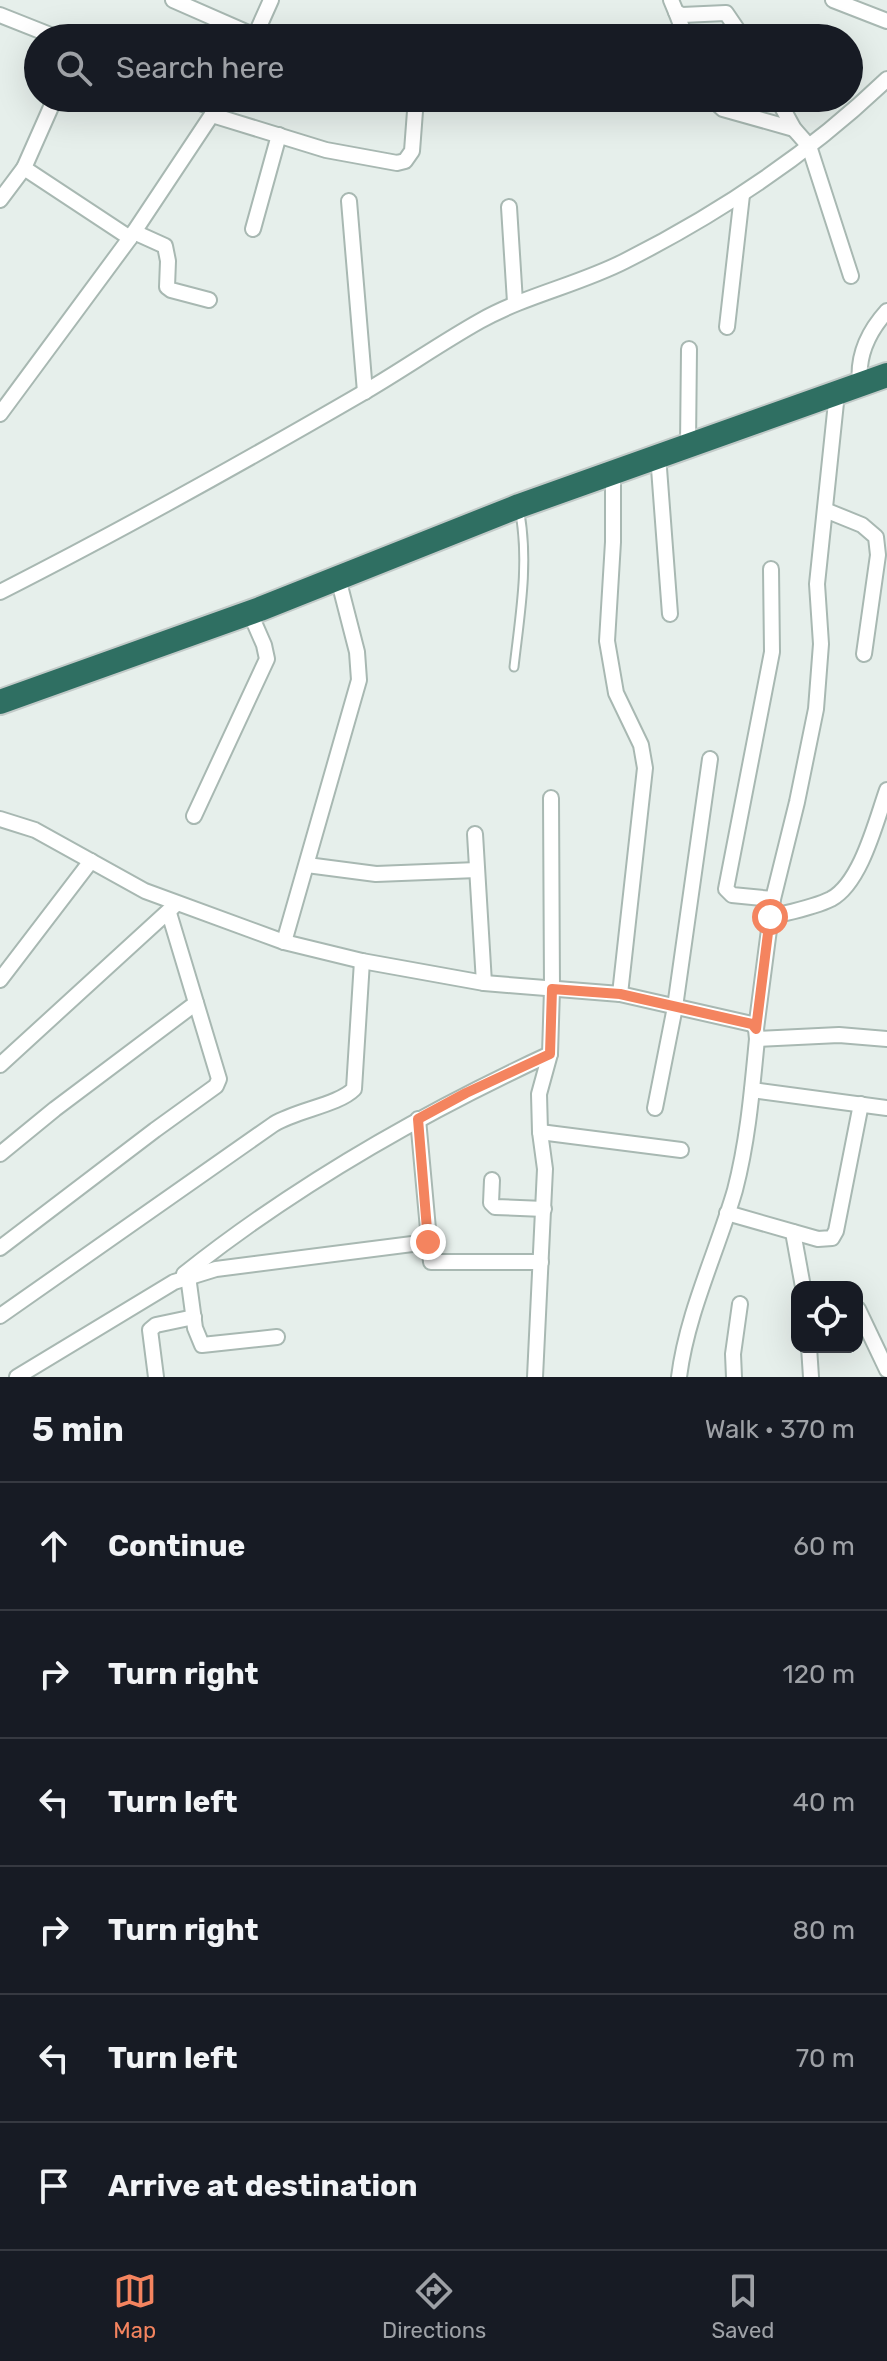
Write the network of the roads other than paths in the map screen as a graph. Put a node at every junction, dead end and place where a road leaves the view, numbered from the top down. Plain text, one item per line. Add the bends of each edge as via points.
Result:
1 (173, 0) edge
2 (271, 0) edge
3 (833, 0) edge
4 (673, 6) edge
5 (0, 15) edge
6 (887, 21) edge
7 (226, 24) edge
8 (260, 24) edge
9 (733, 24) edge
10 (24, 25) edge
11 (887, 79) edge
12 (863, 102) edge
13 (49, 112) edge
14 (214, 112) edge
15 (228, 112) edge
16 (415, 112) edge
17 (734, 112) edge
18 (785, 112) edge
19 (852, 112) edge
20 (794, 129) junction
21 (279, 135) junction
22 (809, 146) junction
23 (24, 168) junction
24 (742, 195) junction
25 (0, 200) edge
26 (349, 201) dead end
27 (509, 207) dead end
28 (253, 229) dead end
29 (132, 235) junction
30 (851, 276) dead end
31 (209, 300) dead end
32 (515, 302) junction
33 (887, 311) edge
34 (727, 327) dead end
35 (689, 349) dead end
36 (887, 375) edge
37 (860, 384) junction
38 (365, 392) junction
39 (837, 393) junction
40 (0, 414) edge
41 (688, 444) junction
42 (658, 455) junction
43 (613, 472) junction
44 (519, 506) junction
45 (825, 510) junction
46 (771, 569) dead end
47 (338, 578) junction
48 (0, 592) edge
49 (250, 613) junction
50 (670, 614) dead end
51 (864, 654) dead end
52 (514, 667) dead end
53 (0, 702) edge
54 (710, 759) dead end
55 (887, 790) edge
56 (551, 798) dead end
57 (194, 816) dead end
58 (0, 819) edge
59 (475, 834) dead end
60 (91, 861) junction
61 (307, 865) junction
62 (477, 870) junction
63 (773, 899) junction
64 (172, 909) junction
65 (770, 917) junction
66 (284, 942) junction
67 (362, 961) junction
68 (0, 980) edge
69 (484, 983) junction
70 (552, 989) junction
71 (620, 994) junction
72 (196, 1003) junction
73 (675, 1007) junction
74 (756, 1034) junction
75 (887, 1039) edge
76 (550, 1054) junction
77 (0, 1065) edge
78 (752, 1090) junction
79 (861, 1104) junction
80 (655, 1108) dead end
81 (887, 1108) edge
82 (418, 1119) junction
83 (540, 1132) junction
84 (681, 1150) dead end
85 (0, 1154) edge
86 (492, 1180) dead end
87 (544, 1209) junction
88 (727, 1213) junction
89 (793, 1232) junction
90 (428, 1242) junction
91 (0, 1248) edge
92 (541, 1262) junction
93 (181, 1279) junction
94 (802, 1281) edge
95 (740, 1304) dead end
96 (0, 1316) edge
97 (194, 1317) junction
98 (863, 1320) edge
99 (277, 1337) dead end
100 (809, 1353) edge
101 (887, 1370) edge
102 (17, 1377) edge
103 (156, 1377) edge
104 (535, 1377) edge
105 (679, 1377) edge
106 (734, 1377) edge
107 (811, 1377) edge

1 - 7 street
2 - 8 street
3 - 6 street
4 - 9 street via 689,16 726,13
5 - 10 street
11 - 12 street
13 - 23 street
14 - 29 street
15 - 21 street
16 - 21 street via 412,151 397,163
17 - 20 street
18 - 20 street
19 - 22 street
20 - 22 street
21 - 28 street
22 - 24 street
22 - 30 street
23 - 25 street
23 - 29 street
24 - 32 street via 622,262
24 - 34 street
26 - 38 street
27 - 32 street
29 - 31 street via 165,246 167,287
29 - 40 street
32 - 38 street
33 - 37 street via 861,356
35 - 41 street
36 - 37 highway
37 - 39 highway
38 - 48 street via 124,529
39 - 41 highway
39 - 45 street
41 - 42 highway
42 - 43 highway
42 - 50 street
43 - 44 highway
43 - 71 street via 607,641 616,693 641,745 645,768
44 - 47 highway
44 - 52 lane via 525,572
45 - 51 street via 862,525 876,537
45 - 63 street via 817,584 821,644 816,709
46 - 63 street via 772,652 726,889 732,895
47 - 49 highway
47 - 61 street via 359,680
49 - 53 highway
49 - 57 street via 267,659
54 - 73 street
55 - 65 street via 848,887 830,900
56 - 70 street
58 - 60 street via 35,830
59 - 62 street
60 - 64 street
60 - 68 street
61 - 62 street via 376,874
61 - 66 street
62 - 69 street
63 - 65 street
64 - 66 street
64 - 72 street
64 - 77 street
65 - 74 street
66 - 67 street
67 - 69 street
67 - 96 street via 354,1089 274,1124
69 - 70 street
70 - 71 street
70 - 76 street
71 - 73 street
72 - 85 street
72 - 91 street via 219,1079 216,1086
73 - 74 street via 752,1024
73 - 80 street
74 - 75 street
74 - 78 street
76 - 82 street
76 - 83 street via 539,1094
78 - 79 street
78 - 88 street via 746,1145
79 - 81 street
79 - 89 street via 836,1231 832,1238 818,1239
82 - 90 street
82 - 93 street via 231,1236
83 - 84 street
83 - 87 street
86 - 87 street via 495,1207
87 - 92 street
88 - 89 street
88 - 105 street via 683,1349
89 - 94 street
90 - 92 street via 429,1259 435,1264
90 - 93 street via 216,1269
92 - 104 street
93 - 97 street
93 - 102 street
95 - 106 street
97 - 99 street via 202,1345
97 - 103 street via 150,1330
98 - 101 street
100 - 107 street

